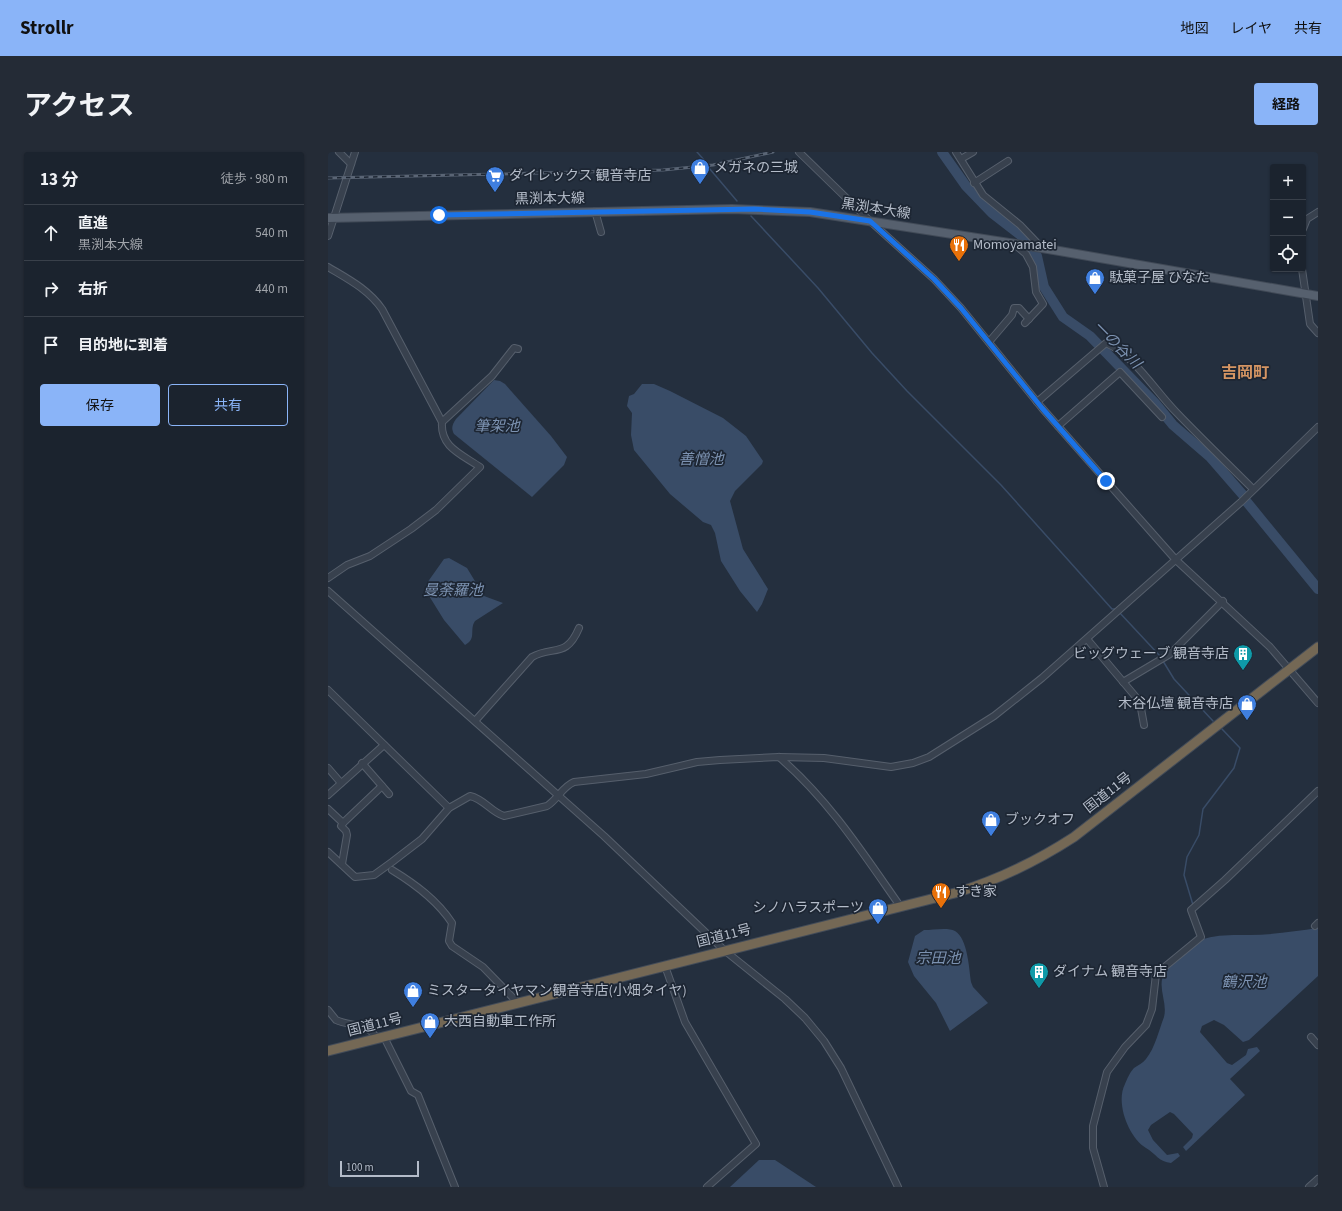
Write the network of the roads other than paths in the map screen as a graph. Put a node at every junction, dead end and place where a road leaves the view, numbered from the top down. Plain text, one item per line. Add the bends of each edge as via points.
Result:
1 (339, 152) edge
2 (355, 152) edge
3 (799, 152) edge
4 (956, 152) edge
5 (973, 152) edge
6 (961, 159) junction
7 (1008, 161) dead end
8 (351, 164) junction
9 (974, 183) junction
10 (595, 211) junction
11 (1318, 212) edge
12 (331, 218) edge
13 (870, 221) junction
14 (1306, 222) edge
15 (601, 232) dead end
16 (328, 236) edge
17 (1014, 244) junction
18 (1042, 248) junction
19 (328, 267) edge
20 (1302, 272) edge
21 (1306, 294) junction
22 (1318, 296) edge
23 (1318, 333) edge
24 (989, 342) junction
25 (518, 349) dead end
26 (1037, 402) junction
27 (1162, 417) dead end
28 (442, 422) junction
29 (1058, 426) junction
30 (1318, 427) edge
31 (1253, 489) junction
32 (1176, 560) junction
33 (328, 578) edge
34 (328, 591) edge
35 (1222, 601) junction
36 (579, 628) dead end
37 (1087, 639) junction
38 (1318, 647) edge
39 (1289, 669) junction
40 (1123, 682) junction
41 (328, 690) edge
42 (1318, 703) edge
43 (475, 722) junction
44 (1144, 725) dead end
45 (384, 745) junction
46 (780, 758) junction
47 (362, 764) junction
48 (328, 768) edge
49 (341, 783) junction
50 (382, 786) junction
51 (1318, 790) edge
52 (389, 794) dead end
53 (328, 795) edge
54 (558, 795) junction
55 (449, 808) junction
56 (328, 809) edge
57 (342, 823) junction
58 (328, 852) edge
59 (342, 864) junction
60 (392, 870) dead end
61 (900, 906) junction
62 (724, 950) junction
63 (666, 966) junction
64 (518, 1004) junction
65 (328, 1010) edge
66 (1311, 1037) dead end
67 (381, 1038) junction
68 (1318, 1045) edge
69 (328, 1051) edge
70 (1318, 1179) edge
71 (455, 1187) edge
72 (707, 1187) edge
73 (898, 1187) edge
74 (1104, 1187) edge
75 (1309, 1187) edge

1 - 8 street
2 - 8 street
3 - 13 street
4 - 6 street
5 - 6 street
6 - 9 street
7 - 9 street
8 - 12 street
9 - 18 street via 983,195 1020,225
10 - 12 main road, 黒渕本大線
10 - 13 main road, 黒渕本大線 via 774,210 810,212
10 - 15 street
11 - 14 street
12 - 16 street
13 - 17 main road, 黒渕本大線
13 - 24 street via 934,279
17 - 18 main road, 黒渕本大線
17 - 24 street via 1026,254 1033,267 1036,292 1043,304 1027,321 1019,308 1014,308 1012,315
18 - 21 main road, 黒渕本大線
19 - 28 street via 354,282 375,299
20 - 21 street
21 - 22 main road, 黒渕本大線
21 - 23 street via 1310,324
24 - 26 street
25 - 28 street via 514,348 492,376
26 - 29 street
26 - 31 street via 1106,343 1129,357 1176,413
27 - 29 street via 1120,372
28 - 33 street via 441,433 446,443 480,467 436,510 411,529 370,556 347,565
29 - 32 street
30 - 31 street
31 - 32 street
32 - 35 street
32 - 37 street
34 - 43 street
35 - 39 street
35 - 40 street via 1170,654
36 - 43 street via 575,639 565,648 532,657
37 - 40 street
37 - 46 street via 994,716 929,757 891,767 824,758
38 - 39 highway, 国道11号
39 - 42 street
39 - 61 highway, 国道11号 via 1095,821 1051,851 1017,869 975,886
40 - 44 street via 1140,704
41 - 45 street
43 - 54 street
45 - 47 street
45 - 55 street
46 - 54 street via 705,761 646,774 574,782 564,787
46 - 61 street via 820,796
47 - 49 street
47 - 50 street
48 - 49 street
49 - 53 street
50 - 52 street
50 - 57 street
51 - 74 street via 1226,880 1191,910 1201,938 1156,974 1152,1009 1146,1025 1125,1047 1107,1072 1093,1126 1092,1139
54 - 55 street via 547,806 504,816 480,799 470,796
54 - 62 street
55 - 59 street via 422,839 374,875 355,877
56 - 57 street
57 - 59 street via 341,826 347,835
58 - 59 street
60 - 64 street via 416,885 443,911 452,923 449,941 452,946 483,968
61 - 62 highway, 国道11号
62 - 63 highway, 国道11号
62 - 73 street via 785,999 824,1041 841,1068
63 - 64 highway, 国道11号
63 - 72 street via 685,1022 756,1144
64 - 67 highway, 国道11号
65 - 67 street via 336,1020 368,1028
66 - 68 street
67 - 69 highway, 国道11号
67 - 71 street via 412,1091 418,1095
70 - 75 street

